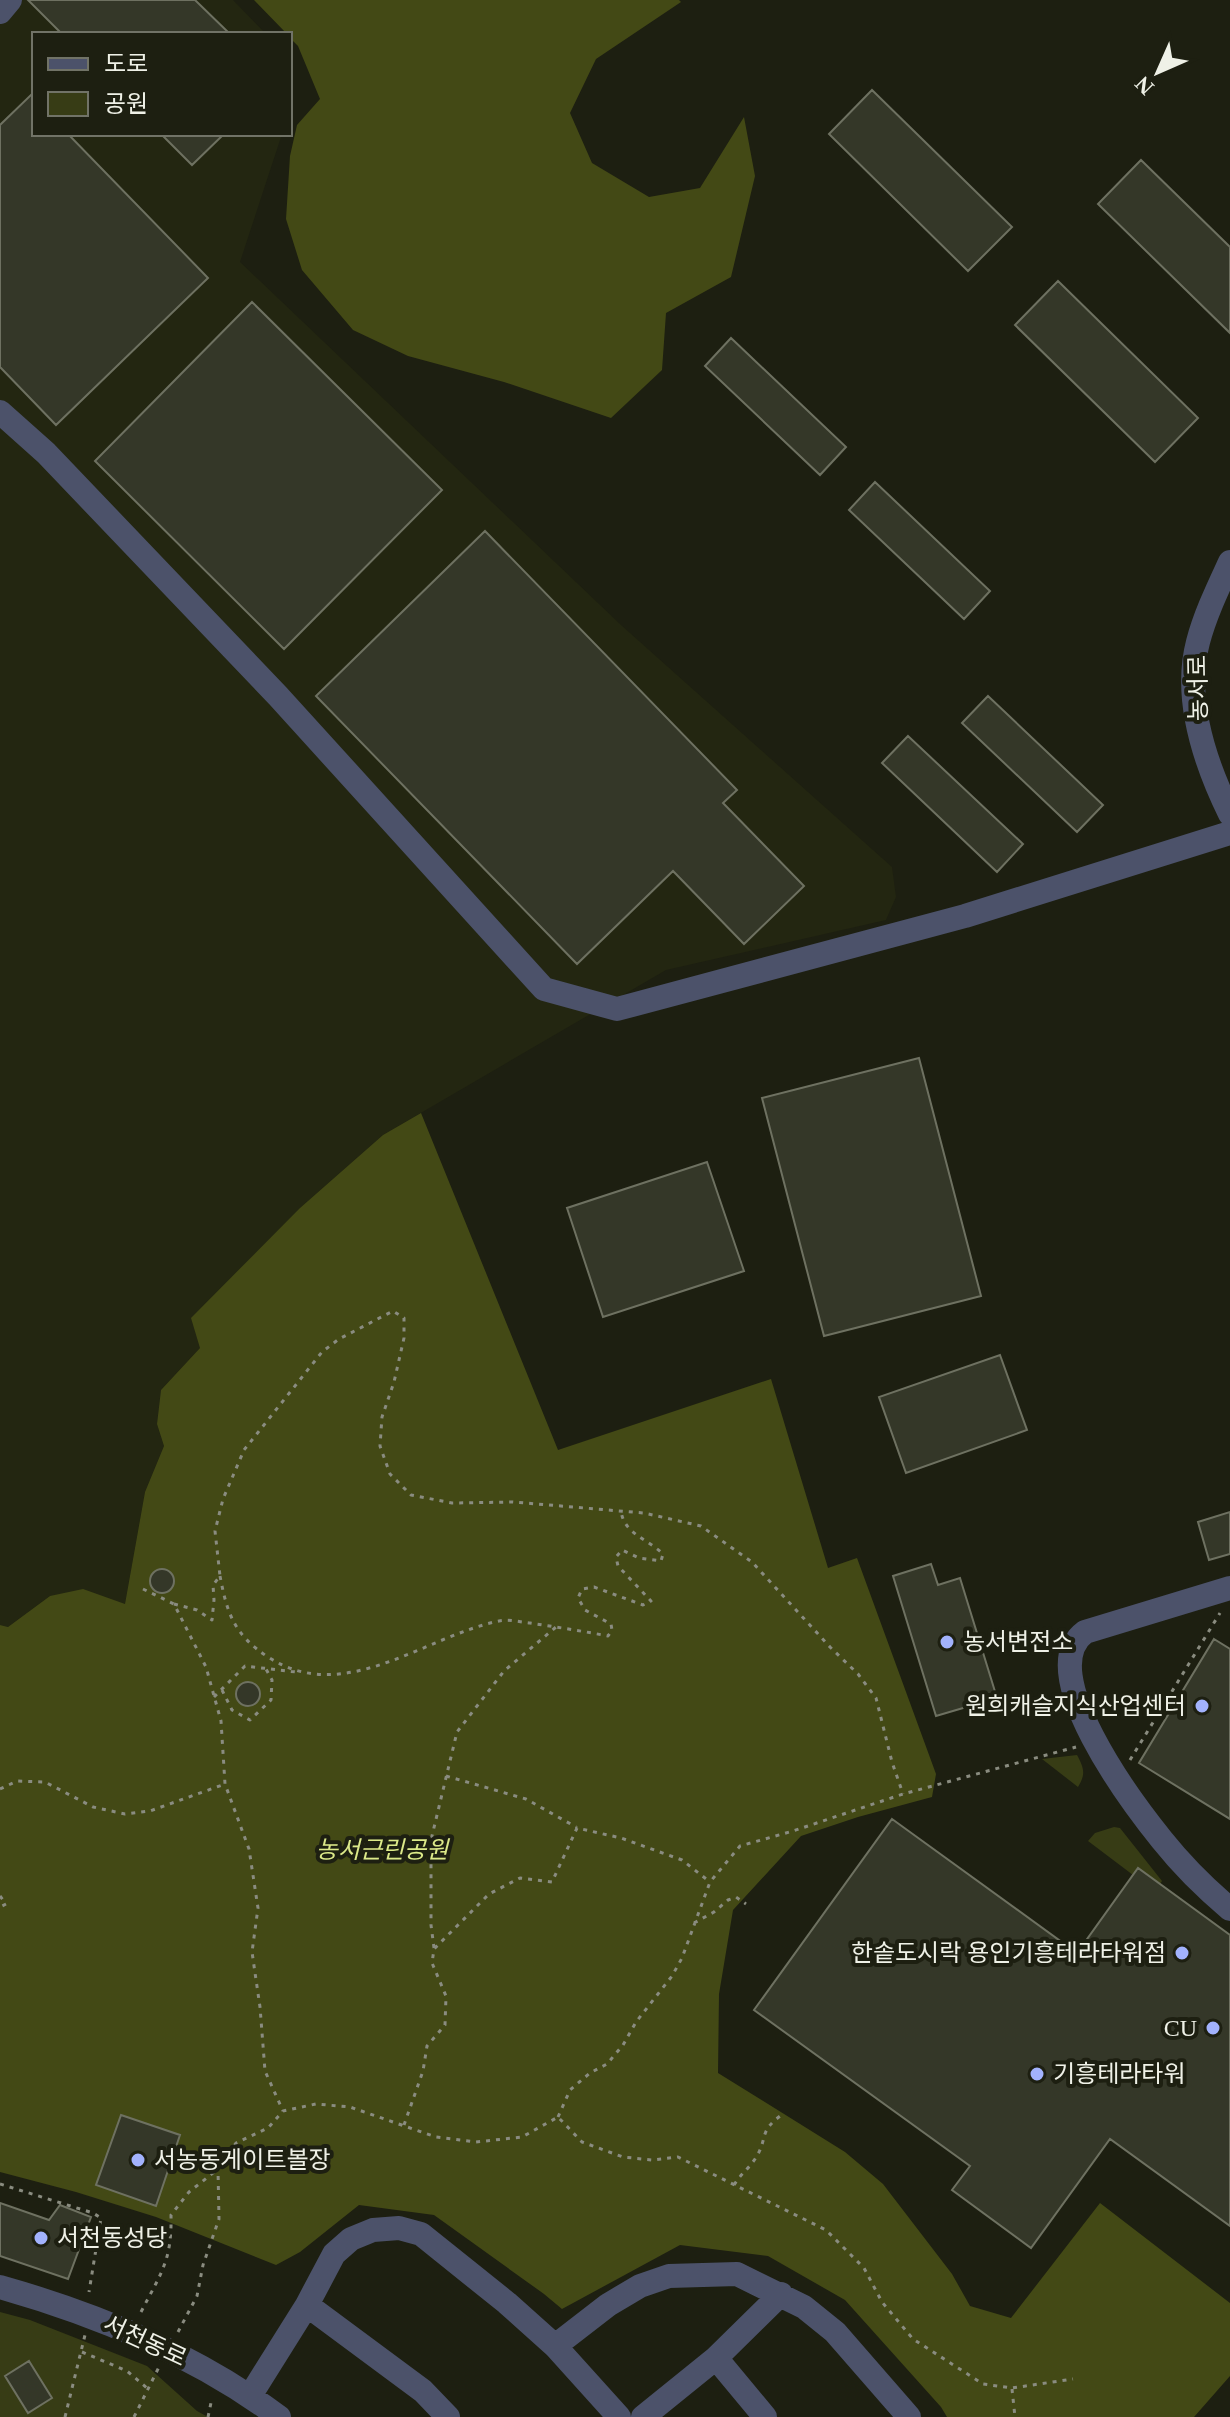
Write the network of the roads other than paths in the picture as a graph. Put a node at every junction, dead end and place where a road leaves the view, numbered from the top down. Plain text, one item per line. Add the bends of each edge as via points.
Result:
1 (10, 0) edge
2 (0, 12) edge
3 (0, 412) edge
4 (1230, 562) edge
5 (1230, 814) edge
6 (1230, 833) edge
7 (1228, 1595) edge
8 (1230, 1909) edge
9 (0, 2287) edge
10 (781, 2294) junction
11 (307, 2305) junction
12 (555, 2346) junction
13 (716, 2358) junction
14 (250, 2396) junction
15 (279, 2417) edge
16 (448, 2417) edge
17 (619, 2417) edge
18 (643, 2417) edge
19 (765, 2417) edge
20 (909, 2417) edge

1 - 2 street
3 - 6 street via 46,453 278,696 544,989 617,1009 965,916
4 - 5 street, 농서로 via 1197,644 1194,682 1198,727
7 - 8 street via 1085,1632 1072,1647 1070,1662 1081,1714 1116,1776 1163,1841
9 - 14 street, 서천동로 via 128,2332
10 - 12 street via 737,2274 669,2276 608,2305
10 - 13 street
10 - 20 street via 835,2332
11 - 12 street via 334,2254 351,2239 399,2228 421,2234
11 - 14 street
11 - 16 street via 423,2391
12 - 17 street
13 - 18 street
13 - 19 street
14 - 15 street, 서천동로

